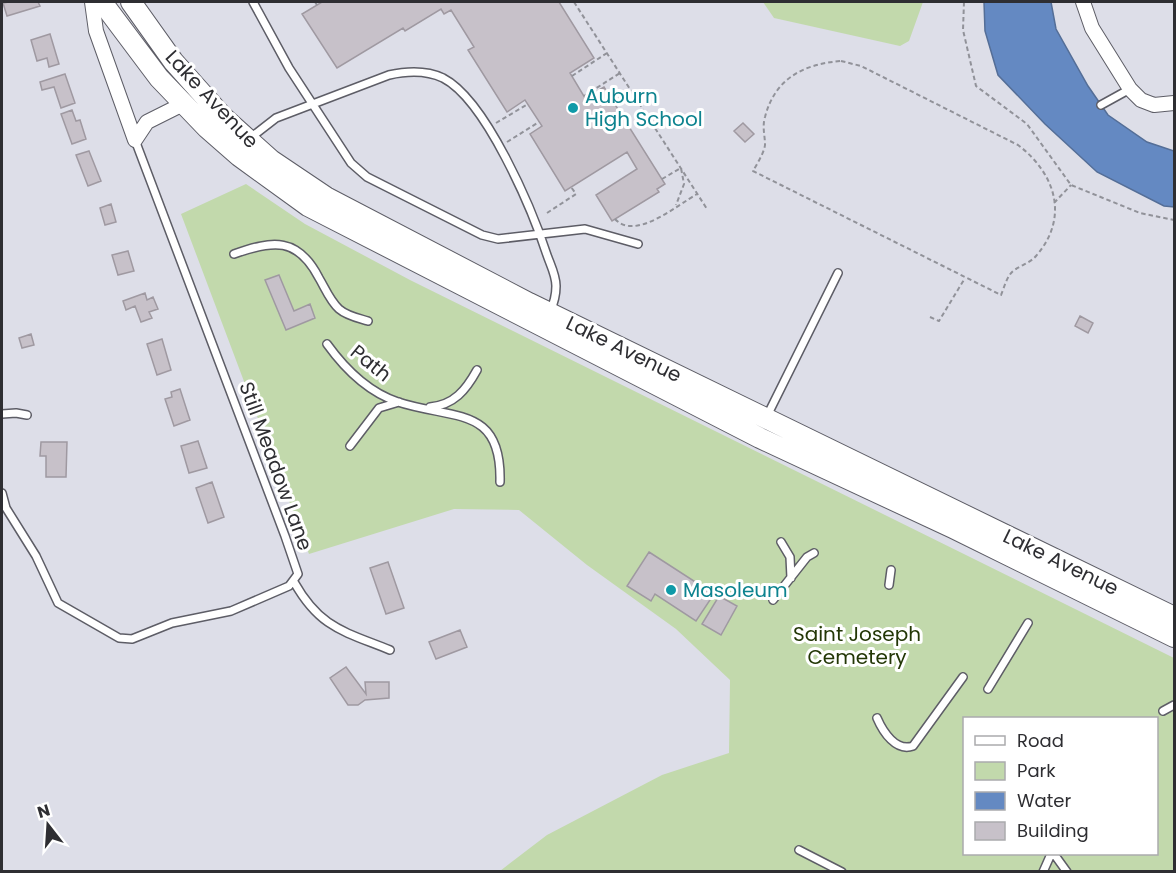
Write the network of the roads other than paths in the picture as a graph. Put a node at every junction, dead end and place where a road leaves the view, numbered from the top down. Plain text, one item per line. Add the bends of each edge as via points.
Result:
1 (92, 2) edge
2 (102, 2) edge
3 (131, 2) edge
4 (253, 2) edge
5 (1083, 2) edge
6 (1130, 89) junction
7 (1174, 103) edge
8 (183, 104) junction
9 (313, 104) junction
10 (1101, 105) dead end
11 (135, 140) junction
12 (241, 146) junction
13 (540, 234) junction
14 (638, 244) dead end
15 (234, 254) dead end
16 (838, 273) dead end
17 (368, 321) dead end
18 (547, 321) junction
19 (327, 344) dead end
20 (477, 370) dead end
21 (451, 401) junction
22 (399, 402) junction
23 (424, 408) junction
24 (2, 414) edge
25 (27, 415) dead end
26 (455, 415) junction
27 (766, 418) junction
28 (760, 438) junction
29 (350, 446) dead end
30 (500, 482) dead end
31 (2, 493) edge
32 (781, 542) dead end
33 (814, 553) dead end
34 (891, 570) dead end
35 (791, 580) junction
36 (294, 582) junction
37 (889, 585) dead end
38 (773, 600) dead end
39 (1174, 617) edge
40 (1028, 622) dead end
41 (1174, 637) edge
42 (390, 650) dead end
43 (963, 677) dead end
44 (988, 689) dead end
45 (1174, 705) edge
46 (1163, 711) dead end
47 (877, 718) dead end
48 (799, 850) dead end
49 (1052, 855) edge
50 (1054, 855) edge
51 (832, 869) edge
52 (842, 872) edge
53 (1043, 872) edge
54 (1067, 872) edge

1 - 11 street via 96,31
2 - 8 main road, Lake Avenue
3 - 12 main road, Lake Avenue via 173,62 223,117
4 - 9 lane
5 - 6 street via 1092,28
6 - 7 street via 1154,105
6 - 10 lane
8 - 11 street, Lake Avenue via 147,122
8 - 12 main road, Lake Avenue
9 - 12 lane via 276,118
9 - 13 lane via 351,163 367,177 482,235 498,239
9 - 13 lane via 405,71 442,78 469,101 518,180
11 - 36 lane, Still Meadow Lane via 285,536 298,574
12 - 18 main road, Lake Avenue
13 - 14 lane via 585,229
13 - 18 lane via 556,283 556,298
15 - 17 lane via 268,243 289,245 304,255 338,309
16 - 27 lane
18 - 27 main road, Lake Avenue
18 - 28 main road, Lake Avenue
19 - 22 lane, Path via 357,378
20 - 21 lane via 469,385
21 - 23 lane, Path
21 - 26 lane
22 - 23 lane, Path
22 - 29 lane, Path via 379,408
23 - 26 lane, Path
24 - 25 lane
26 - 30 lane, Path via 478,423 494,439 500,459
27 - 28 lane
27 - 39 main road, Lake Avenue
28 - 41 main road, Lake Avenue
31 - 36 lane, Still Meadow Lane via 6,508 36,556 57,603 119,638 132,639 172,623 231,611
32 - 35 lane via 790,557
33 - 35 lane
34 - 37 lane
35 - 38 lane
36 - 42 lane via 317,616
40 - 44 lane
43 - 47 lane via 913,746 902,747 890,739
45 - 46 lane
48 - 51 lane
49 - 53 lane
50 - 54 lane
51 - 52 lane

